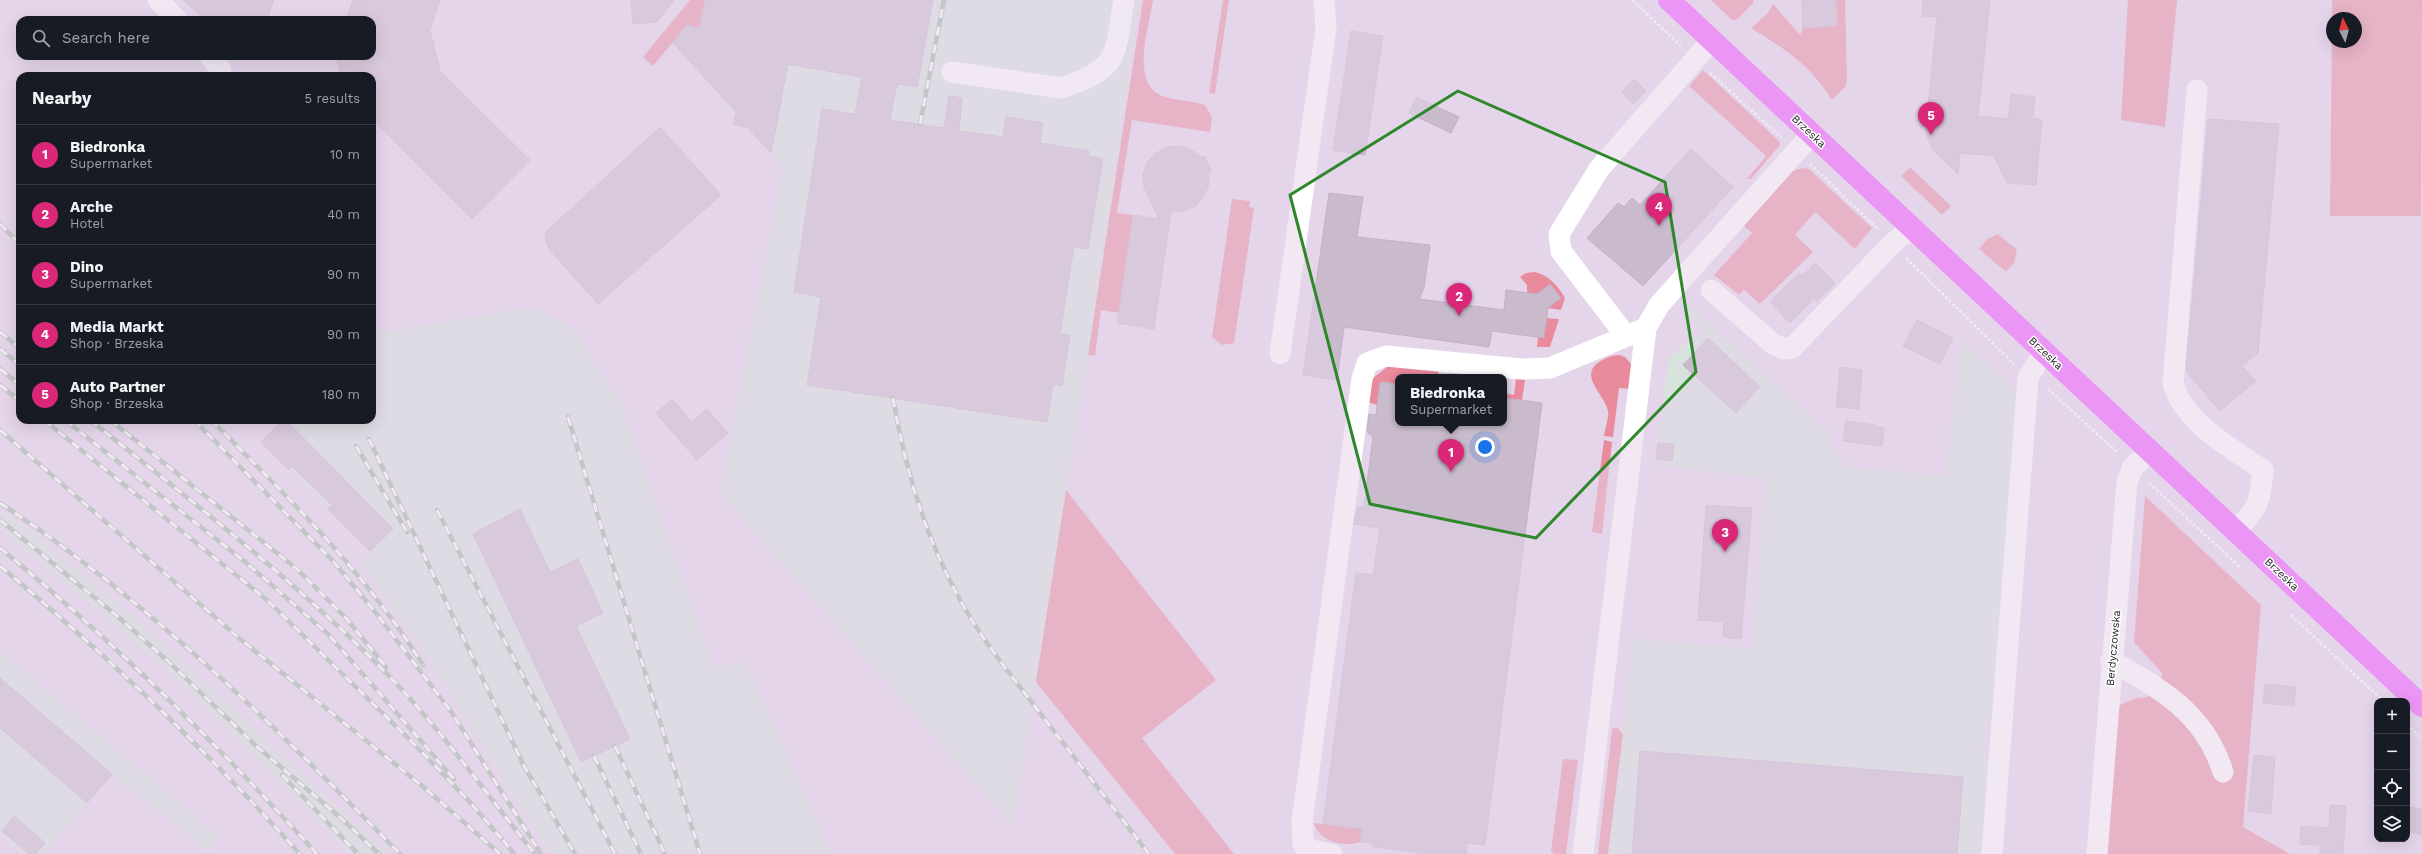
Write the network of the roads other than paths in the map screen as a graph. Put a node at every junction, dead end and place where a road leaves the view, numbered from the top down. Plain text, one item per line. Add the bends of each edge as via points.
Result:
1 (158, 0) edge
2 (1124, 0) edge
3 (1324, 0) edge
4 (1669, 0) edge
5 (173, 16) edge
6 (1712, 40) junction
7 (952, 72) dead end
8 (2197, 90) dead end
9 (1812, 134) junction
10 (1912, 227) junction
11 (1711, 290) dead end
12 (1646, 328) junction
13 (1626, 336) junction
14 (2044, 352) junction
15 (1280, 354) dead end
16 (2150, 451) junction
17 (2236, 531) junction
18 (2111, 661) junction
19 (2422, 706) edge
20 (2223, 772) dead end
21 (1332, 854) edge
22 (1583, 854) edge
23 (1992, 854) edge
24 (2097, 854) edge

1 - 5 street
2 - 7 street via 1115,54 1107,66 1078,82 1062,88
3 - 15 street via 1326,28
4 - 6 main road, Brzeska
6 - 9 main road, Brzeska
6 - 13 street via 1599,169 1559,234 1561,251
8 - 17 street via 2173,382 2176,394 2194,418 2263,470 2261,498
9 - 10 main road, Brzeska
9 - 12 street via 1659,305
10 - 11 street via 1892,244 1792,348 1773,344
10 - 14 main road, Brzeska
12 - 13 street
12 - 22 street
13 - 21 street via 1550,368 1521,368 1386,356 1367,363 1362,378 1302,822 1303,844 1306,849
14 - 16 main road, Brzeska
14 - 23 street via 2028,378
16 - 17 main road, Brzeska
16 - 18 street, Berdyczowska via 2133,467 2127,482
17 - 19 main road, Brzeska
18 - 20 street via 2156,686 2202,727 2216,750
18 - 24 street, Berdyczowska

